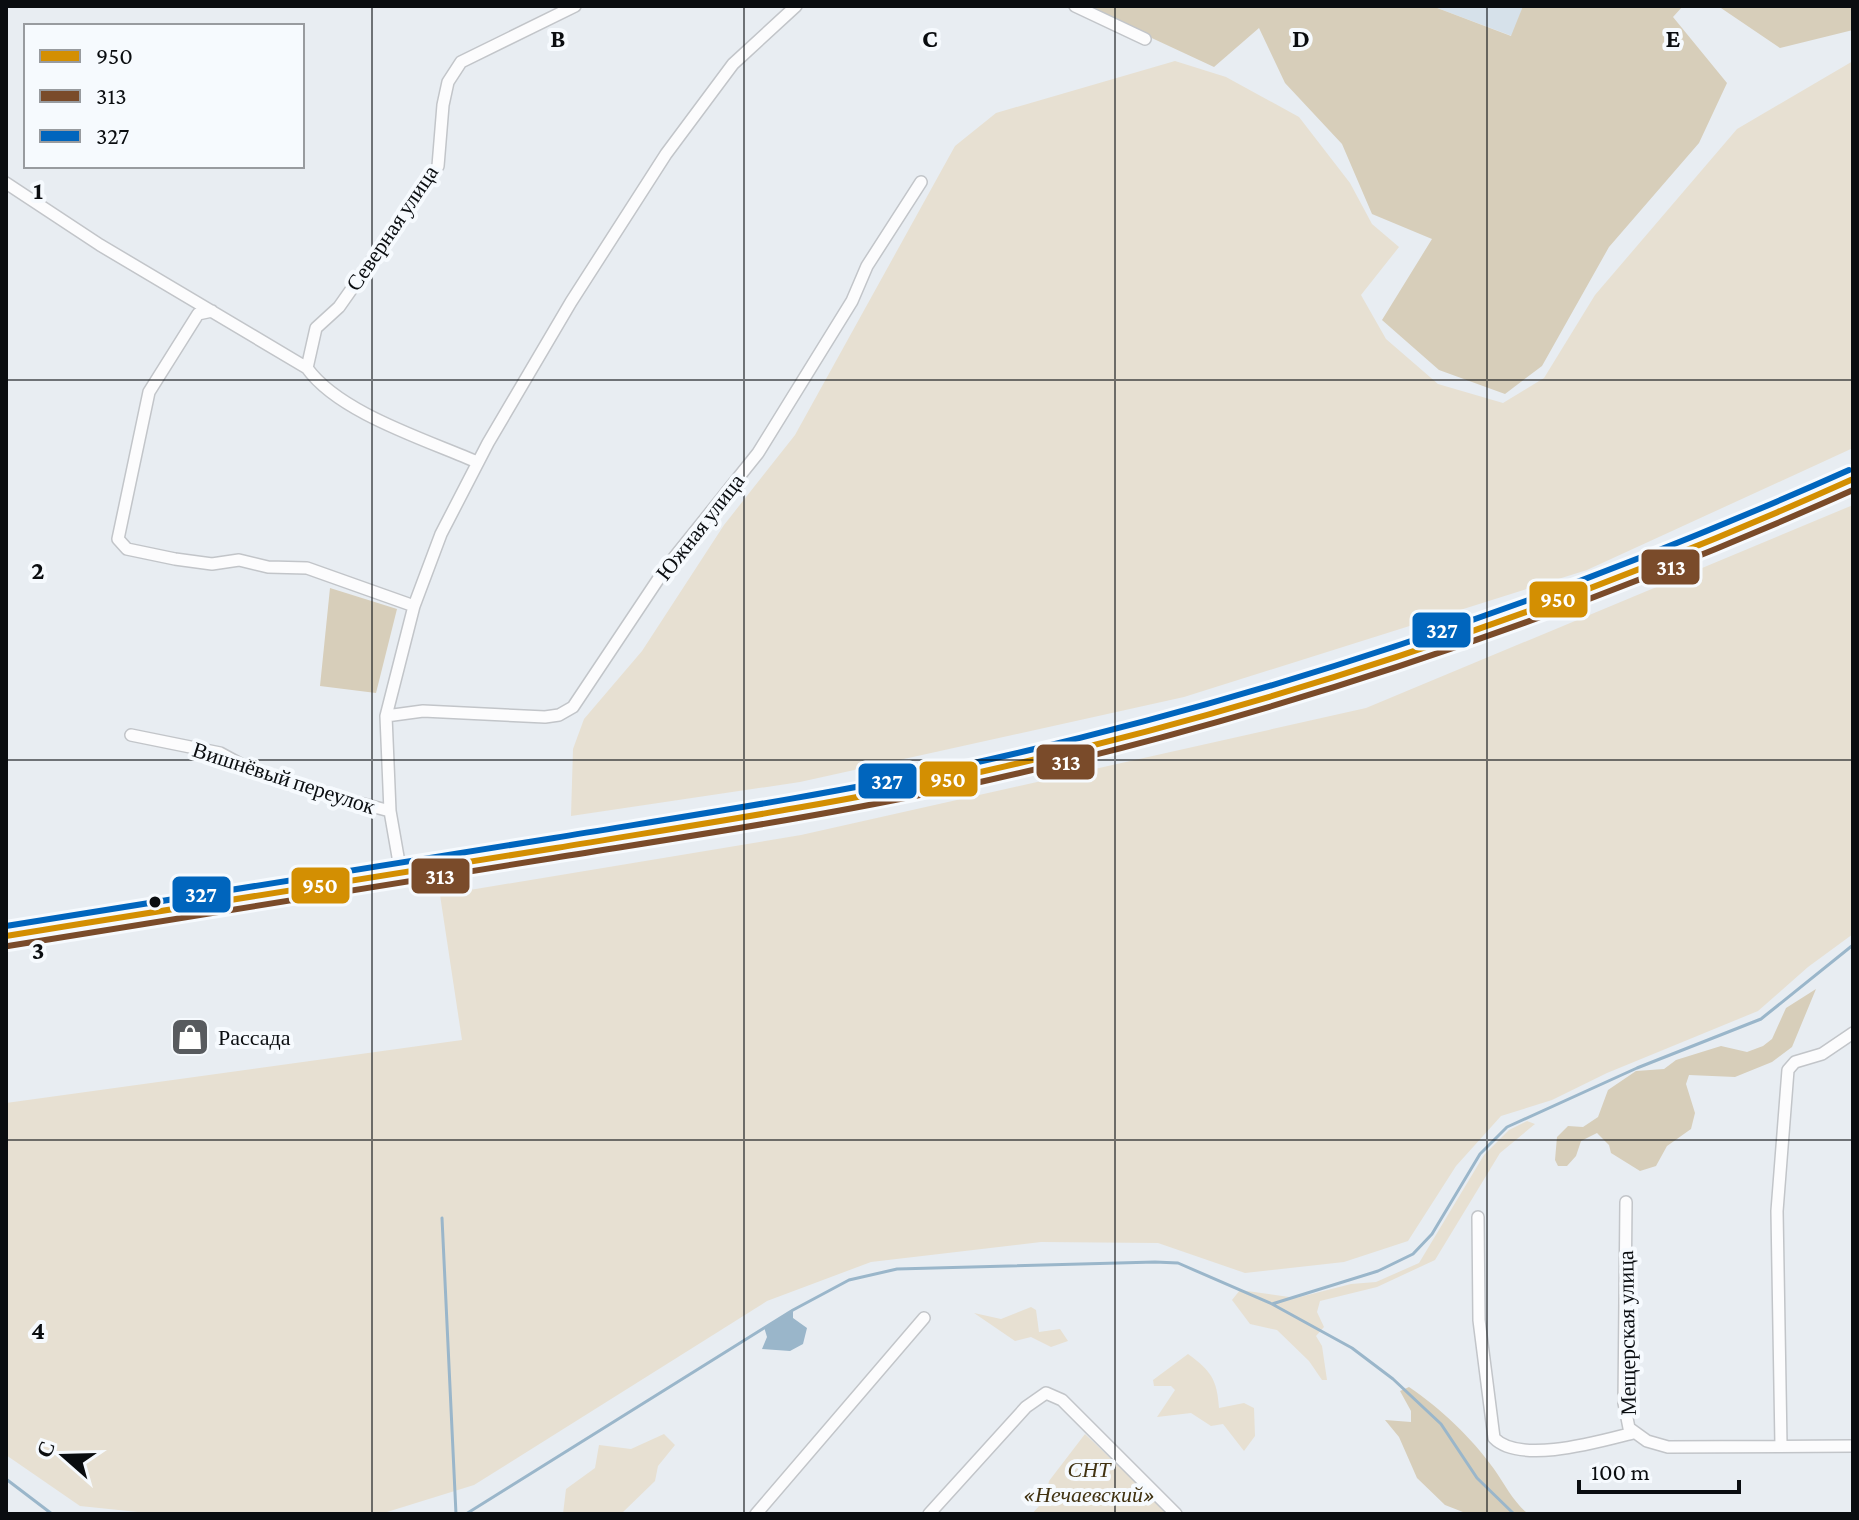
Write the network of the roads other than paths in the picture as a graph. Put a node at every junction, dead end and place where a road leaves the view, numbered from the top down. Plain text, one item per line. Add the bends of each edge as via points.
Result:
1 (575, 6) edge
2 (796, 6) edge
3 (1075, 6) edge
4 (1145, 39) dead end
5 (921, 182) dead end
6 (6, 183) edge
7 (212, 311) junction
8 (307, 368) junction
9 (477, 462) junction
10 (1853, 479) edge
11 (414, 606) junction
12 (386, 716) junction
13 (131, 735) dead end
14 (390, 811) junction
15 (401, 874) junction
16 (6, 936) edge
17 (1853, 1033) edge
18 (1626, 1202) dead end
19 (1478, 1217) dead end
20 (924, 1318) dead end
21 (1633, 1433) junction
22 (1781, 1445) junction
23 (1853, 1446) edge
24 (756, 1514) edge
25 (929, 1514) edge
26 (1176, 1514) edge

1 - 8 street, Северная улица via 461,62 448,82 438,166 339,307 316,328
2 - 9 street via 733,64 666,154
3 - 4 street
5 - 12 street, Южная улица via 758,453 665,569 573,707 545,717 423,711
6 - 7 street
7 - 8 street
7 - 11 street via 198,314 149,392 118,539 127,549 175,559 307,568
8 - 9 street via 318,384 380,420
9 - 11 street via 441,534
10 - 15 main road via 1730,537 1546,607 1248,703 1005,766
11 - 12 street
12 - 14 street
13 - 14 street, Вишнёвый переулок via 220,753 306,789
14 - 15 street
15 - 16 main road
17 - 22 street via 1788,1070 1777,1211
18 - 21 street, Мещерская улица via 1624,1403
19 - 21 street, Мещерская улица via 1479,1320 1494,1438 1517,1448 1574,1448
20 - 24 street
21 - 22 street via 1668,1447
22 - 23 street
25 - 26 street via 1026,1407 1046,1393 1062,1400

